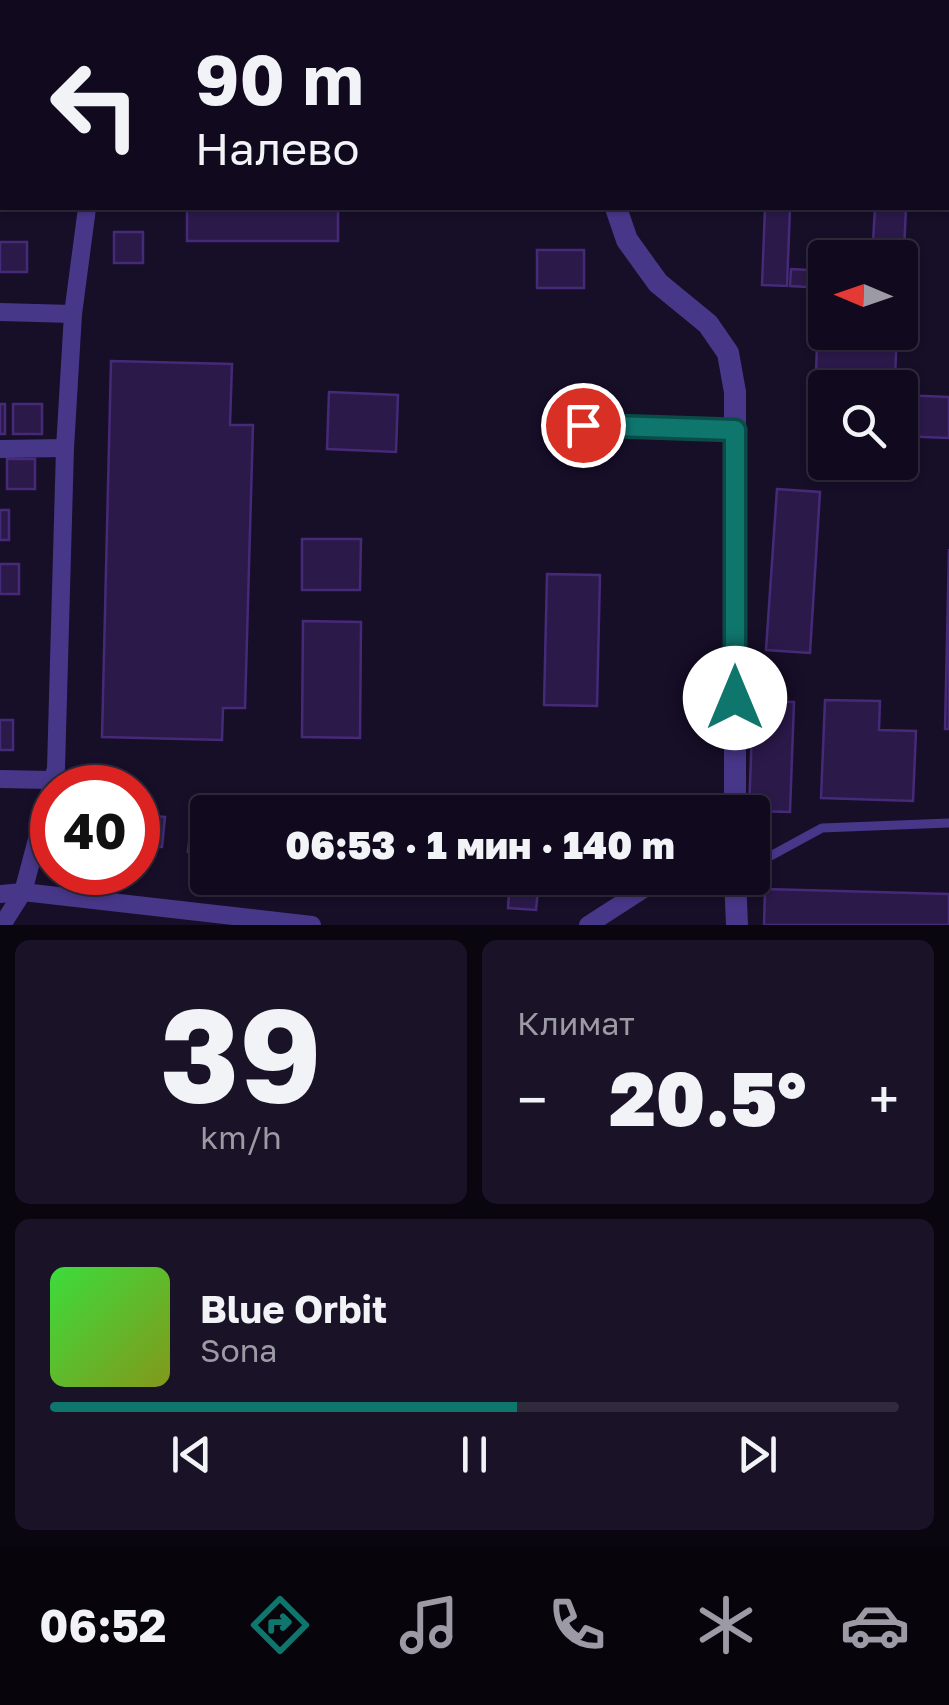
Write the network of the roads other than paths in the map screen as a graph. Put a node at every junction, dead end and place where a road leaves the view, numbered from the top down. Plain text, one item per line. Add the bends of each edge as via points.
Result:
1 (86, 210) edge
2 (617, 210) edge
3 (0, 312) edge
4 (73, 314) junction
5 (583, 425) dead end
6 (735, 430) junction
7 (65, 448) junction
8 (0, 449) edge
9 (54, 765) edge
10 (0, 779) edge
11 (30, 780) edge
12 (735, 795) edge
13 (949, 824) edge
14 (770, 856) edge
15 (30, 865) edge
16 (23, 892) junction
17 (0, 894) edge
18 (635, 895) edge
19 (736, 895) edge
20 (2, 925) edge
21 (312, 925) edge
22 (588, 925) edge
23 (738, 925) edge

1 - 4 street
2 - 6 street via 627,240 658,283 708,324 728,354
3 - 4 street
4 - 7 street
5 - 6 lane
6 - 12 street
7 - 8 street
7 - 9 street
10 - 11 street
13 - 14 lane via 822,828
15 - 16 street
16 - 17 street
16 - 20 street
16 - 21 street
18 - 22 street
19 - 23 street

